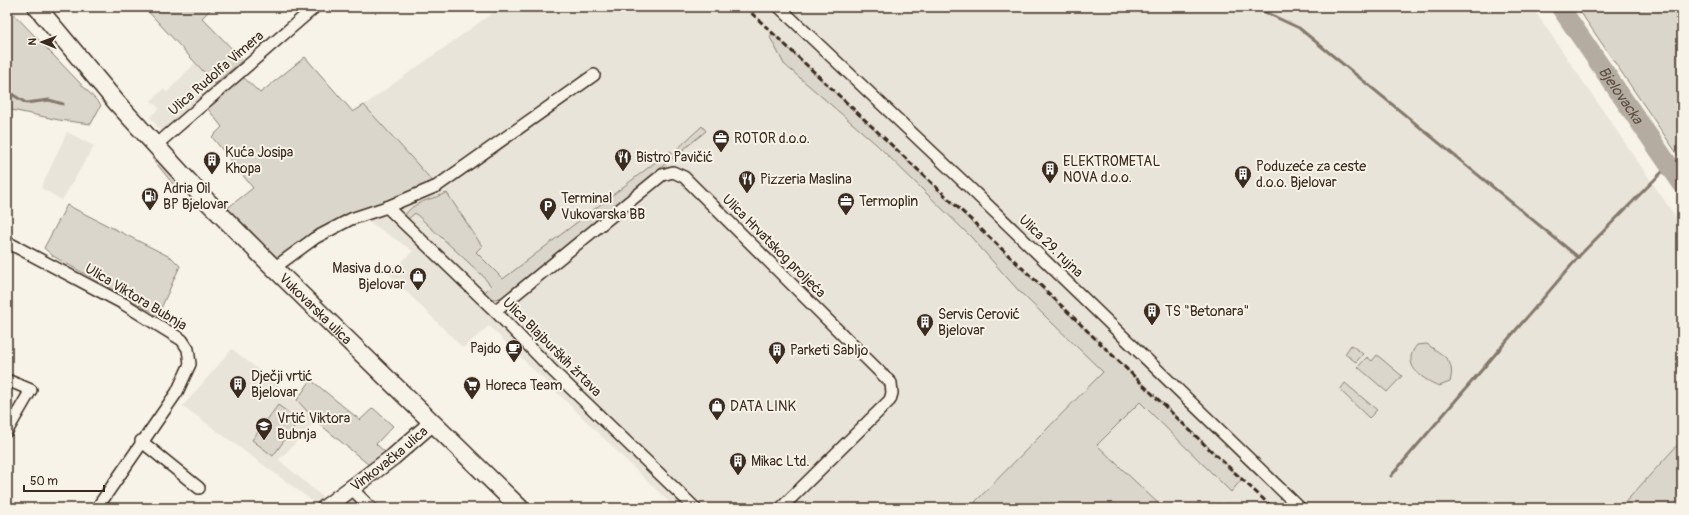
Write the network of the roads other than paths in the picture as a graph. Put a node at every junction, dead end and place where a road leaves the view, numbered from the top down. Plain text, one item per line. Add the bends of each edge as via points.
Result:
1 (37, 7) edge
2 (315, 7) edge
3 (779, 7) edge
4 (594, 75) dead end
5 (155, 146) junction
6 (387, 207) junction
7 (7, 242) edge
8 (274, 268) junction
9 (495, 310) junction
10 (7, 380) edge
11 (432, 423) junction
12 (7, 431) edge
13 (141, 441) junction
14 (199, 488) dead end
15 (351, 488) junction
16 (97, 508) edge
17 (325, 508) edge
18 (371, 508) edge
19 (520, 508) edge
20 (694, 508) edge
21 (781, 508) edge
22 (1300, 508) edge

1 - 5 main road, Vukovarska ulica
2 - 5 street, Ulica Rudolfa Vimera
3 - 22 street, Ulica 29. rujna
4 - 6 street via 437,186
5 - 8 main road, Vukovarska ulica
6 - 8 street via 359,215 322,234
6 - 9 street, Ulica Blajburških žrtava
7 - 13 street, Ulica Viktora Bubnja via 124,304 182,340 188,349 190,364 177,392
8 - 11 main road, Vukovarska ulica
9 - 20 street, Ulica Blajburških žrtava via 556,374
9 - 21 street, Ulica Hrvatskog proljeća via 662,175 673,172 684,176 891,383 890,400
10 - 12 street via 31,390
11 - 15 street, Vinkovačka ulica via 393,457
11 - 19 main road, Vukovarska ulica
13 - 14 street
13 - 16 street, Ulica Viktora Bubnja
15 - 17 street, Vinkovačka ulica
15 - 18 street

